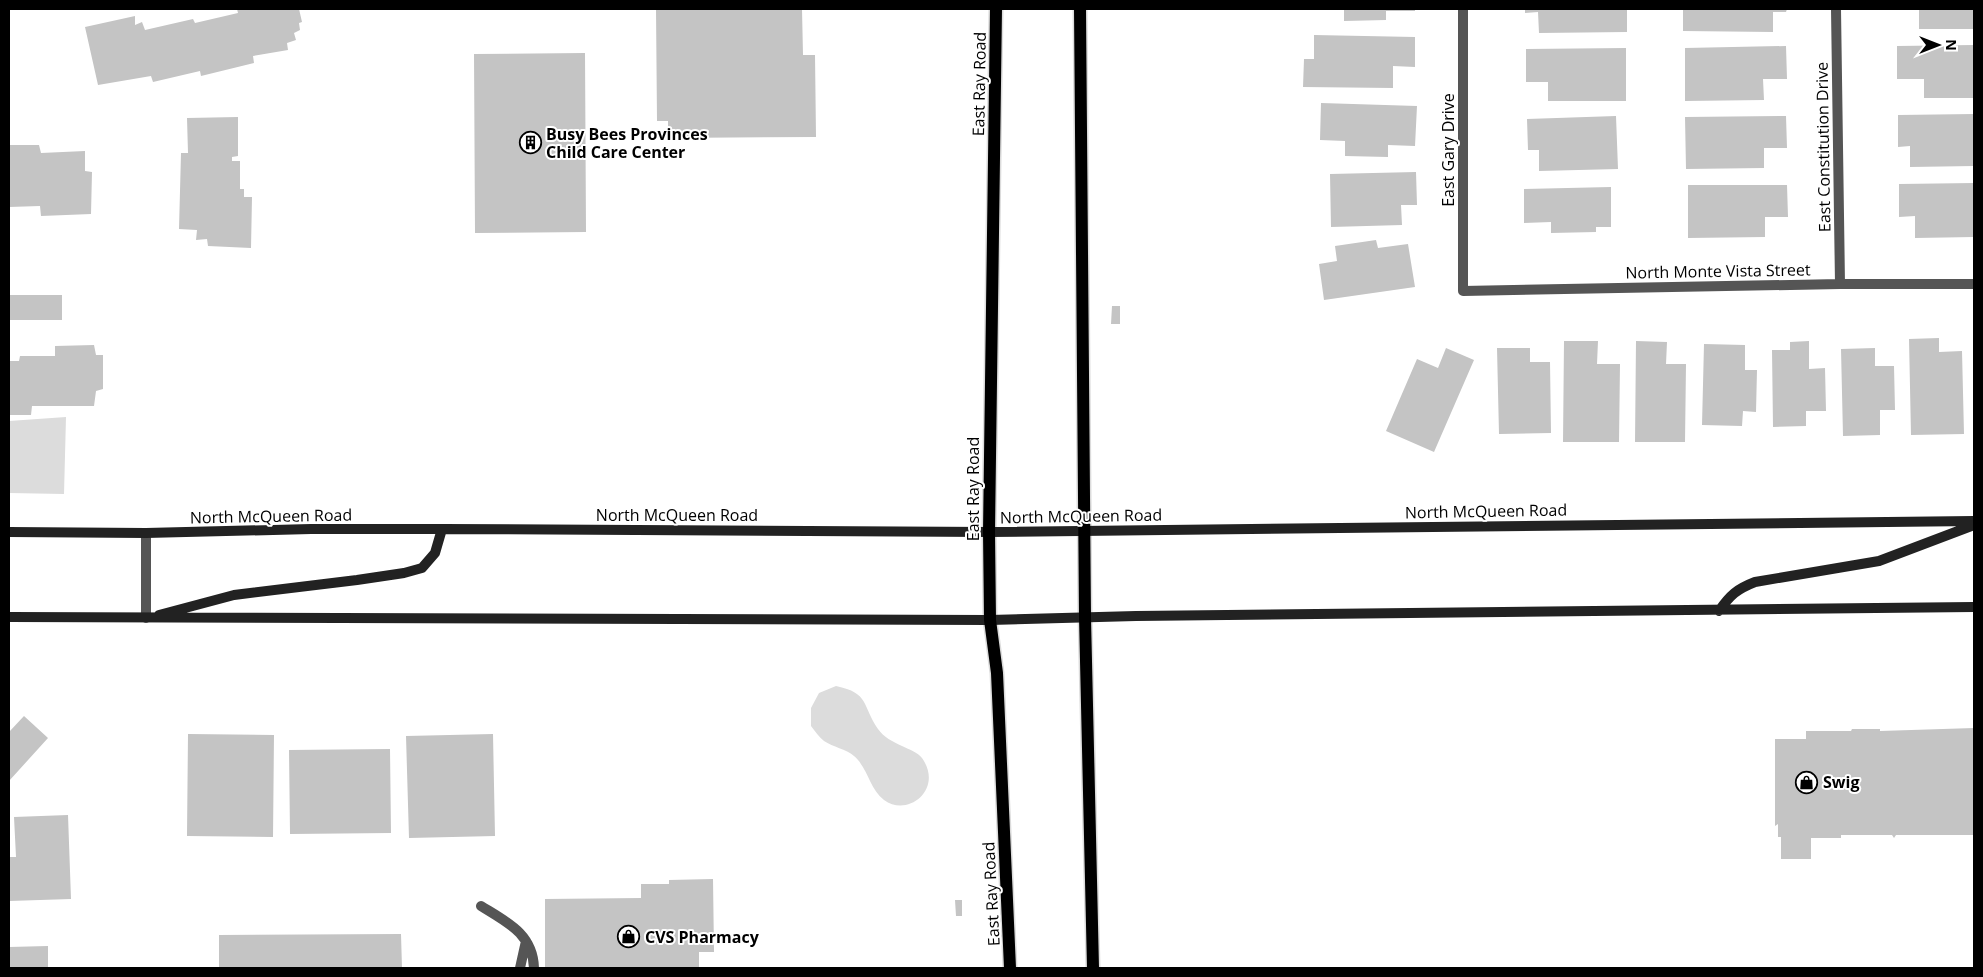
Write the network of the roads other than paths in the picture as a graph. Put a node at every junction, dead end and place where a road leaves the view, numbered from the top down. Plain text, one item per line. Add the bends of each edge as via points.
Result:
1 (996, 9) edge
2 (1080, 9) edge
3 (1463, 9) edge
4 (1836, 9) edge
5 (1840, 284) junction
6 (1974, 284) edge
7 (1463, 291) joint
8 (1974, 521) edge
9 (1974, 525) edge
10 (442, 529) junction
11 (1084, 531) junction
12 (9, 532) edge
13 (989, 532) junction
14 (146, 533) junction
15 (1974, 607) edge
16 (1719, 611) junction
17 (9, 617) edge
18 (1085, 617) junction
19 (146, 618) junction
20 (990, 620) junction
21 (482, 906) dead end
22 (526, 941) junction
23 (520, 968) edge
24 (534, 968) edge
25 (1010, 968) edge
26 (1093, 968) edge

1 - 13 main road, East Ray Road
2 - 11 main road
3 - 7 street, East Gary Drive
4 - 5 street, East Constitution Drive
5 - 6 street, North Monte Vista Street
5 - 7 street, North Monte Vista Street
8 - 11 main road, North McQueen Road
9 - 16 main road via 1878,560 1755,582 1729,596
10 - 13 main road, North McQueen Road
10 - 14 main road, North McQueen Road
10 - 19 main road via 435,553 422,568 357,580 234,594
11 - 13 main road, North McQueen Road
11 - 18 main road
12 - 14 main road, North McQueen Road
13 - 20 main road, East Ray Road
14 - 19 street
15 - 16 main road
16 - 18 main road
17 - 19 main road
18 - 20 main road
18 - 26 main road
19 - 20 main road
20 - 25 main road, East Ray Road via 997,673
21 - 22 street via 515,927
22 - 23 street
22 - 24 street via 534,959

